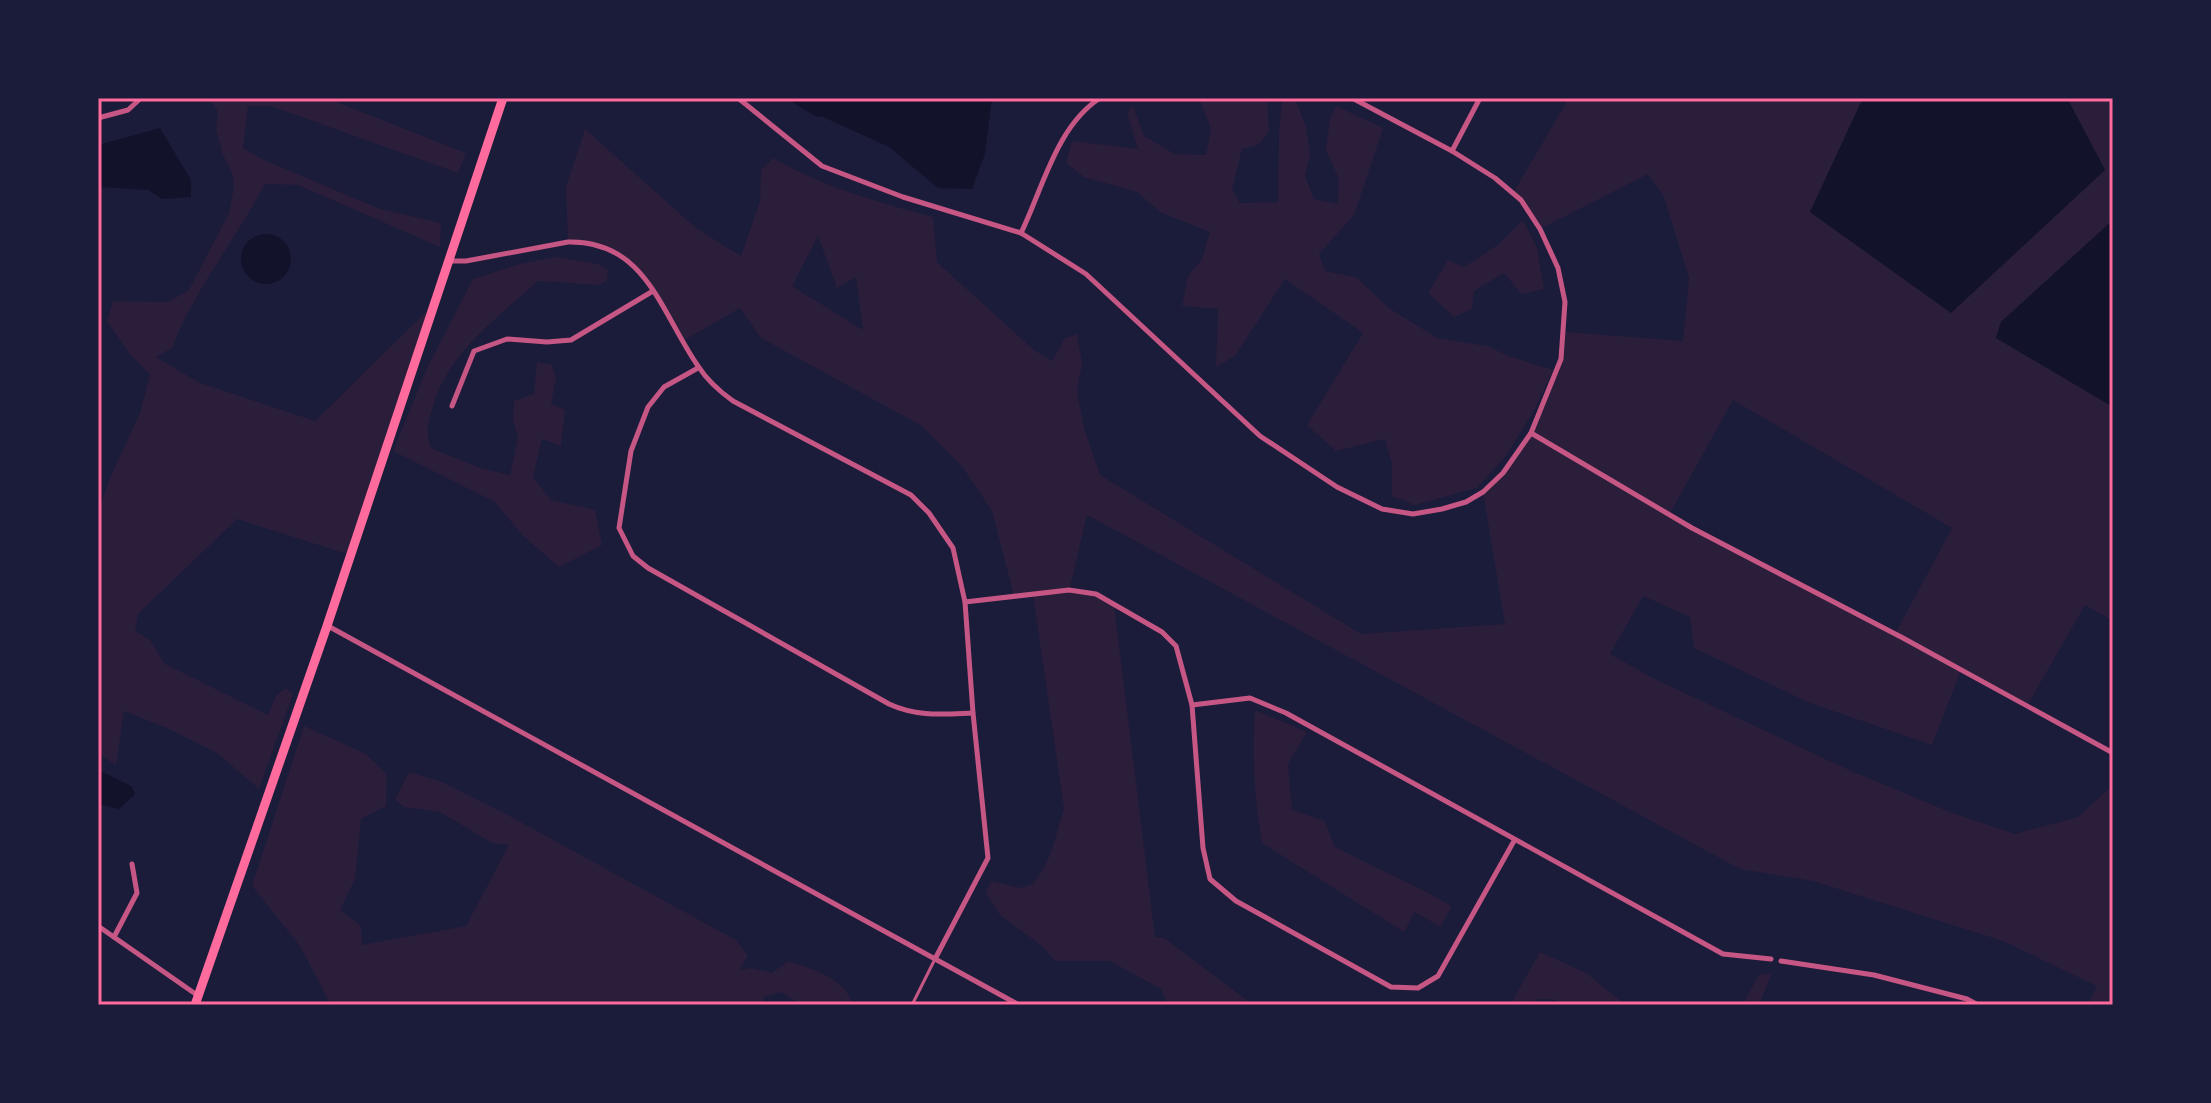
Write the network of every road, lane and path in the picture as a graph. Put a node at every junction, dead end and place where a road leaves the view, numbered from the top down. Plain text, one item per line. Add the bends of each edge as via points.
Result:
1 (141, 98) edge
2 (503, 98) edge
3 (738, 98) edge
4 (1100, 98) edge
5 (1352, 98) edge
6 (1480, 98) edge
7 (98, 118) edge
8 (1452, 151) junction
9 (1021, 233) junction
10 (448, 261) junction
11 (653, 291) junction
12 (698, 368) junction
13 (452, 406) dead end
14 (1531, 433) junction
15 (965, 602) junction
16 (327, 626) junction
17 (1192, 705) junction
18 (973, 713) junction
19 (2113, 753) edge
20 (1514, 841) junction
21 (132, 864) dead end
22 (98, 926) edge
23 (114, 937) junction
24 (935, 959) junction
25 (1771, 959) dead end
26 (1781, 961) dead end
27 (196, 1000) edge
28 (1966, 1002) edge
29 (912, 1005) edge
30 (1019, 1005) edge
31 (1978, 1005) edge

1 - 7 street via 128,110
2 - 10 main road
3 - 9 street via 822,166
4 - 9 street via 1071,126
5 - 8 street
6 - 8 street
8 - 14 street via 1521,200 1558,268 1565,302 1561,359
9 - 14 street via 1086,274 1260,436 1337,487 1382,509 1413,514 1466,502 1503,473
10 - 11 street via 581,242 617,253 635,266
10 - 16 main road
11 - 12 street
11 - 13 street via 571,340 507,339 474,351
12 - 15 street via 733,401 911,495 953,548
12 - 18 street via 664,387 636,433 619,528 633,556 889,704 923,715
14 - 19 street via 1692,528
15 - 17 street via 1069,590 1096,594 1162,632 1176,646
15 - 18 street
16 - 24 street
16 - 27 main road
17 - 20 street via 1250,698 1286,713
17 - 20 street via 1210,879 1236,901 1391,987 1418,988 1438,976
18 - 24 street via 988,858
20 - 25 street via 1723,954
21 - 23 street via 137,893
22 - 23 street
23 - 27 street
24 - 29 lane
24 - 30 street
26 - 28 street via 1874,975
28 - 31 street

